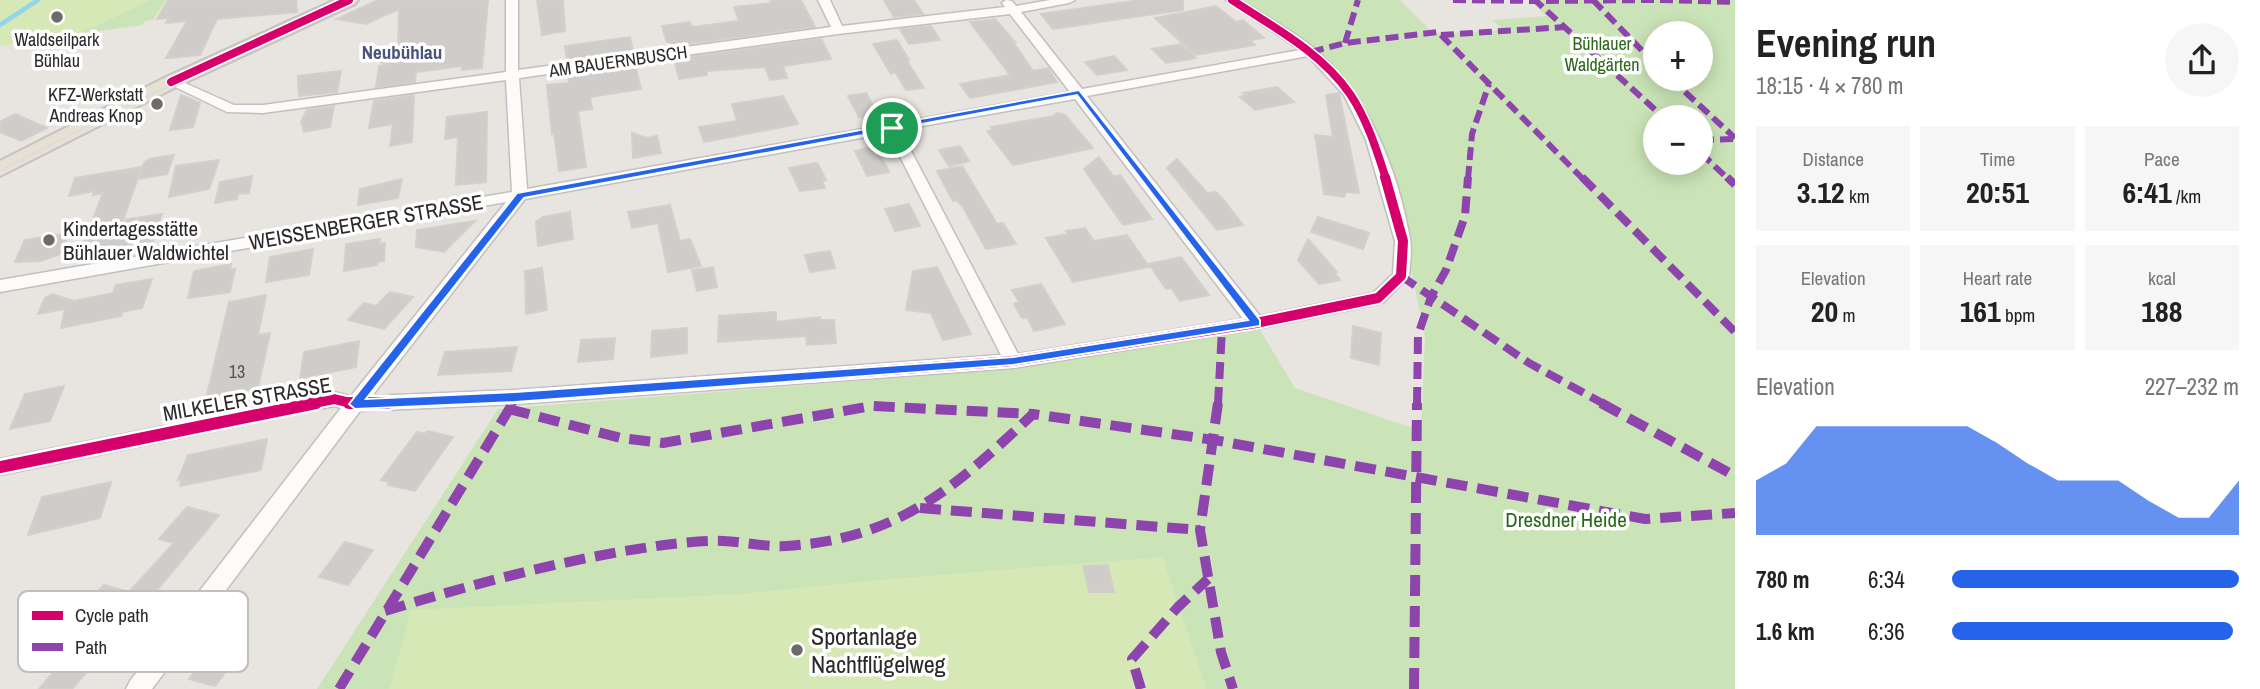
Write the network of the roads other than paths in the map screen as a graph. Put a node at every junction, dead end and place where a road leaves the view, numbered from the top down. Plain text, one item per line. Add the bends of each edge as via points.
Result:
1 (349, 0) edge
2 (512, 0) edge
3 (824, 0) edge
4 (1069, 0) edge
5 (1232, 0) edge
6 (1009, 5) edge
7 (838, 30) junction
8 (1311, 52) junction
9 (512, 76) junction
10 (171, 82) junction
11 (1079, 92) junction
12 (892, 128) junction
13 (0, 169) edge
14 (520, 195) junction
15 (0, 286) edge
16 (1256, 323) junction
17 (1013, 361) junction
18 (355, 404) junction
19 (0, 467) edge
20 (213, 591) edge
21 (151, 672) edge
22 (138, 689) edge

1 - 10 main road
2 - 9 street
3 - 7 street
4 - 6 street, AM BAUERNBUSCH
5 - 8 street
6 - 7 street, AM BAUERNBUSCH
6 - 11 street
7 - 9 street, AM BAUERNBUSCH
8 - 11 street, WEISSENBERGER STRASSE
8 - 16 street, MILKELER STRASSE via 1350,94 1373,140 1403,241 1401,276 1378,298
9 - 10 street, AM BAUERNBUSCH via 243,111
9 - 14 street
10 - 13 main road
11 - 12 street, WEISSENBERGER STRASSE
11 - 16 street
12 - 14 street, WEISSENBERGER STRASSE
12 - 17 street
14 - 15 street, WEISSENBERGER STRASSE
14 - 18 street
16 - 17 street, MILKELER STRASSE
17 - 18 street, MILKELER STRASSE
18 - 19 street, MILKELER STRASSE via 334,399
18 - 20 street
21 - 22 street

